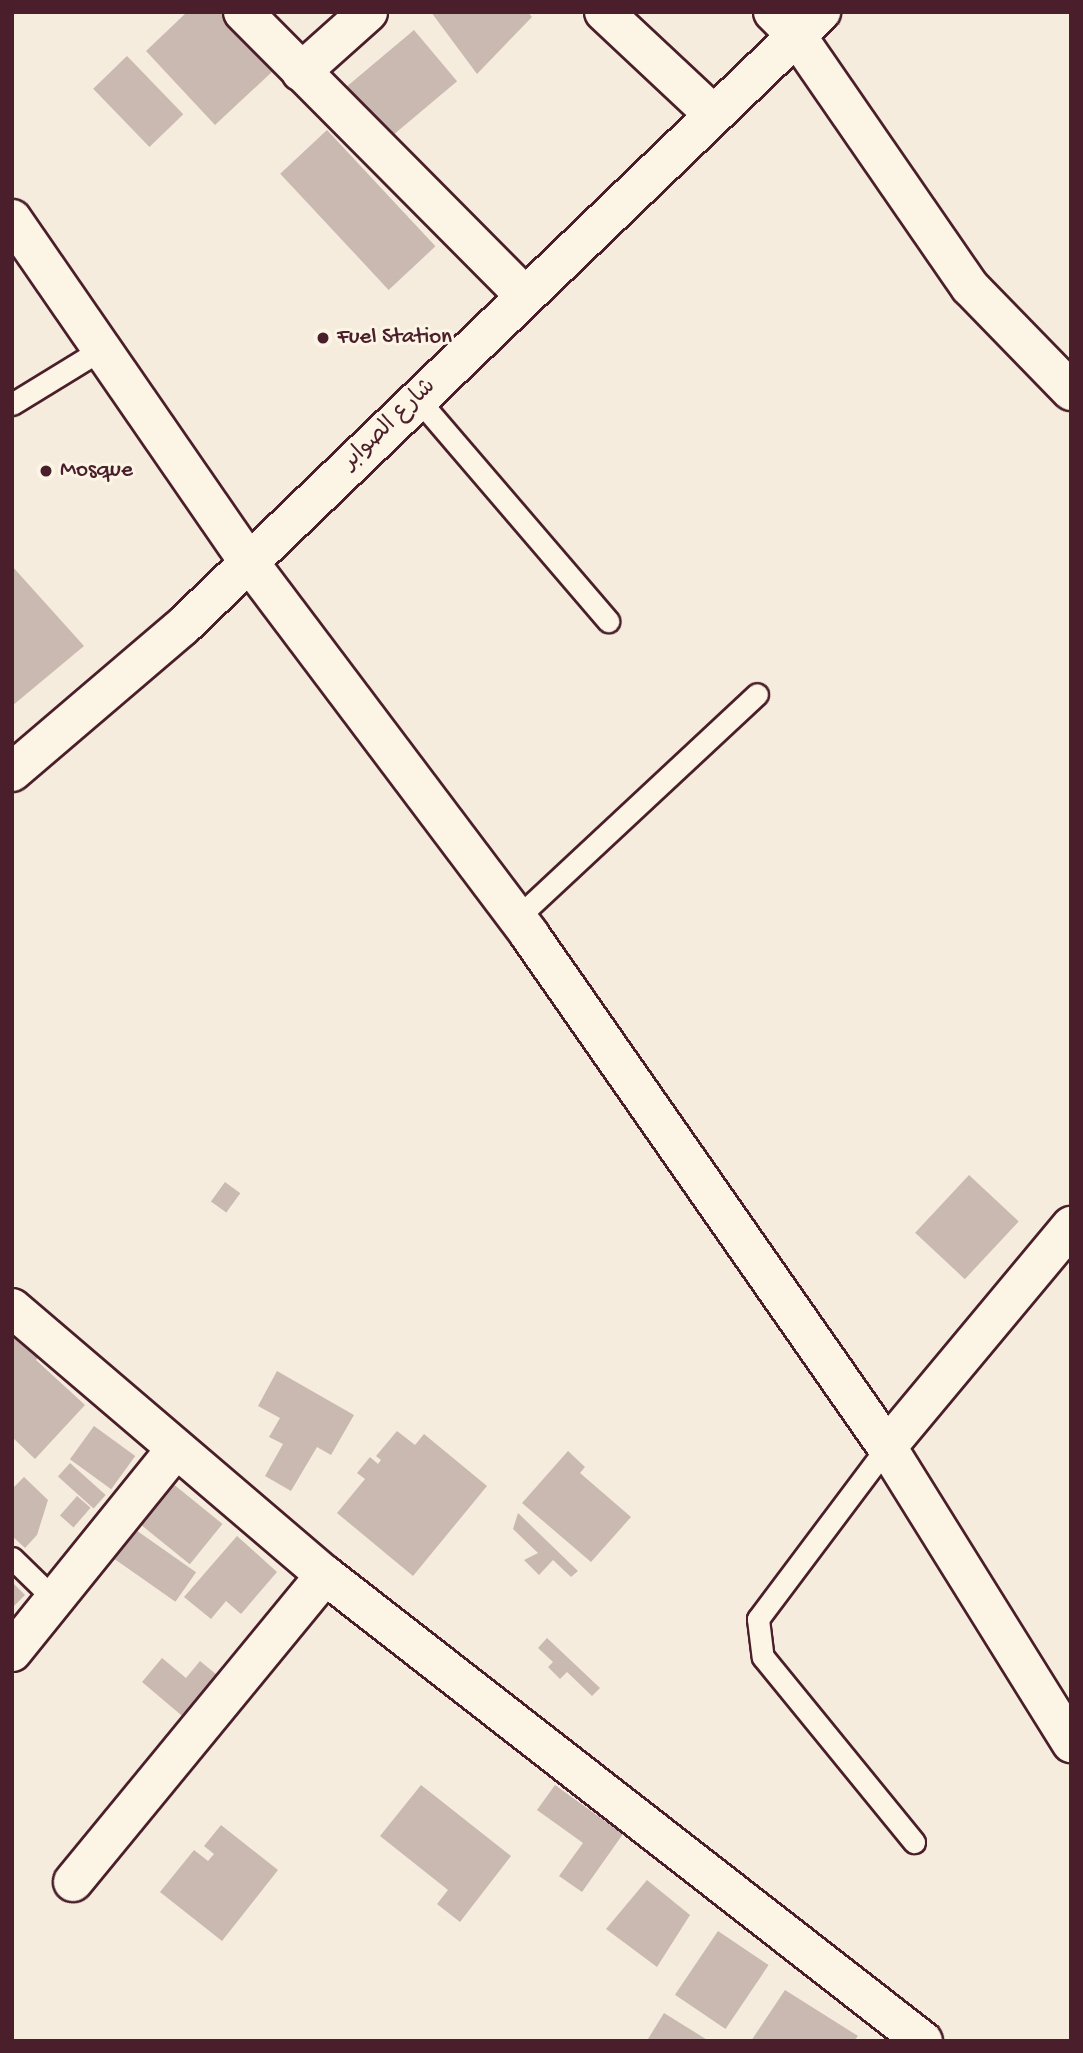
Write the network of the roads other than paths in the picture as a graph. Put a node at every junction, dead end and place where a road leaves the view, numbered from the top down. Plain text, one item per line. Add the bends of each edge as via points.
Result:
1 (243, 12) edge
2 (368, 12) edge
3 (604, 12) edge
4 (797, 20) edge
5 (302, 72) junction
6 (713, 114) junction
7 (12, 219) edge
8 (524, 295) junction
9 (100, 350) junction
10 (1071, 391) edge
11 (417, 398) junction
12 (12, 404) edge
13 (249, 562) junction
14 (608, 621) dead end
15 (757, 694) dead end
16 (12, 772) edge
17 (517, 918) junction
18 (1071, 1226) edge
19 (12, 1308) edge
20 (887, 1447) junction
21 (176, 1449) junction
22 (12, 1559) edge
23 (325, 1575) junction
24 (56, 1601) junction
25 (12, 1651) edge
26 (1071, 1743) edge
27 (914, 1842) dead end
28 (73, 1882) dead end
29 (907, 2036) edge

1 - 5 street
2 - 5 street
3 - 6 street
4 - 6 street, شارع الصوابر
4 - 10 street via 970,287
5 - 8 street
6 - 8 street, شارع الصوابر
7 - 9 street
8 - 11 street, شارع الصوابر
9 - 12 lane
9 - 13 street
11 - 13 street, شارع الصوابر
11 - 14 lane
13 - 16 street, شارع الصوابر via 182,627
13 - 17 street
15 - 17 lane
17 - 20 street
18 - 20 street
19 - 21 street
20 - 26 street
20 - 27 lane via 758,1619 763,1657
21 - 23 street
21 - 24 street
22 - 24 lane
23 - 28 street
23 - 29 street
24 - 25 street

